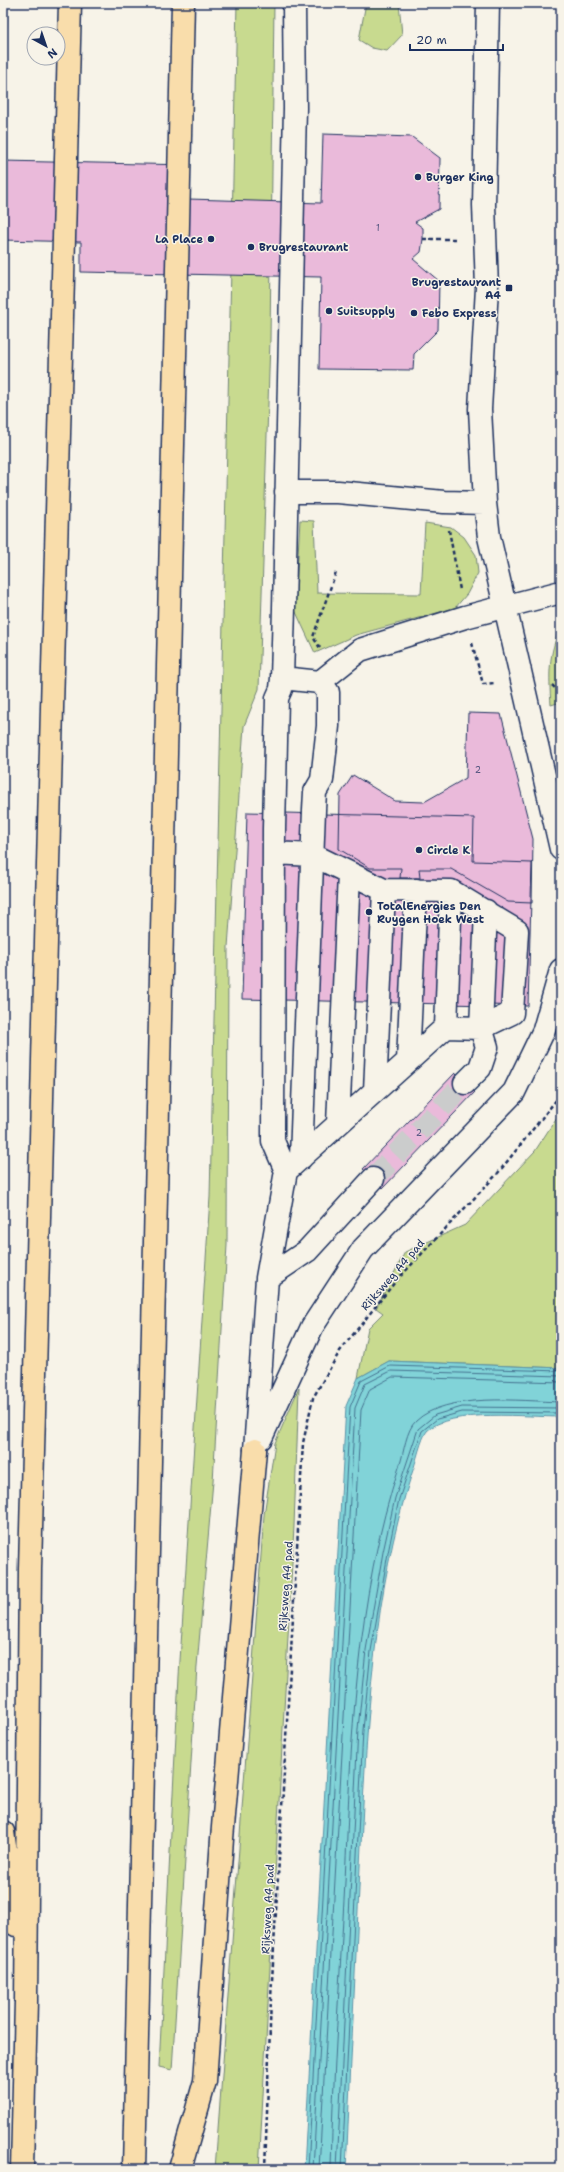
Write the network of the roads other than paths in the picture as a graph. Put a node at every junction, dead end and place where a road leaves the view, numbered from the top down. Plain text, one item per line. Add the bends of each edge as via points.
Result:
1 (70, 3) edge
2 (183, 3) edge
3 (294, 3) edge
4 (488, 3) edge
5 (286, 492) junction
6 (485, 503) junction
7 (561, 592) edge
8 (505, 607) junction
9 (282, 678) junction
10 (320, 682) junction
11 (560, 842) edge
12 (274, 853) junction
13 (313, 855) junction
14 (349, 874) junction
15 (384, 890) junction
16 (416, 890) junction
17 (451, 891) junction
18 (486, 911) junction
19 (561, 970) edge
20 (446, 1026) junction
21 (481, 1028) junction
22 (408, 1061) junction
23 (465, 1083) tunnel mouth
24 (375, 1091) junction
25 (338, 1124) junction
26 (294, 1164) junction
27 (373, 1179) tunnel mouth
28 (267, 1278) junction
29 (255, 1450) junction
30 (3, 1832) edge
31 (26, 2001) junction
32 (22, 2169) edge
33 (134, 2169) edge
34 (180, 2169) edge

1 - 31 highway via 30,1569
2 - 33 highway
3 - 5 lane via 295,116
4 - 6 lane via 484,240 487,288 480,409
5 - 6 lane via 338,492 444,502
5 - 9 lane
6 - 8 lane via 489,537
7 - 8 lane
8 - 10 lane via 360,650
8 - 11 lane
9 - 10 lane
9 - 12 lane via 277,698
10 - 13 lane via 328,692 328,726 322,780 315,792
12 - 13 lane
12 - 26 lane via 273,1141
13 - 14 lane
13 - 26 lane
14 - 15 lane
14 - 25 lane
15 - 16 lane
15 - 24 lane
16 - 17 lane
16 - 22 lane
17 - 18 lane
17 - 20 lane
18 - 21 lane
18 - 21 lane via 517,931 512,1013
19 - 29 lane via 544,1030 514,1092 363,1249 312,1327
20 - 21 lane
20 - 22 lane
21 - 23 lane via 487,1047 480,1068
22 - 24 lane
24 - 25 lane
25 - 26 lane
26 - 28 lane
27 - 28 lane via 307,1251
28 - 29 lane
29 - 34 highway via 222,1839 205,2081
30 - 31 highway
31 - 32 highway

